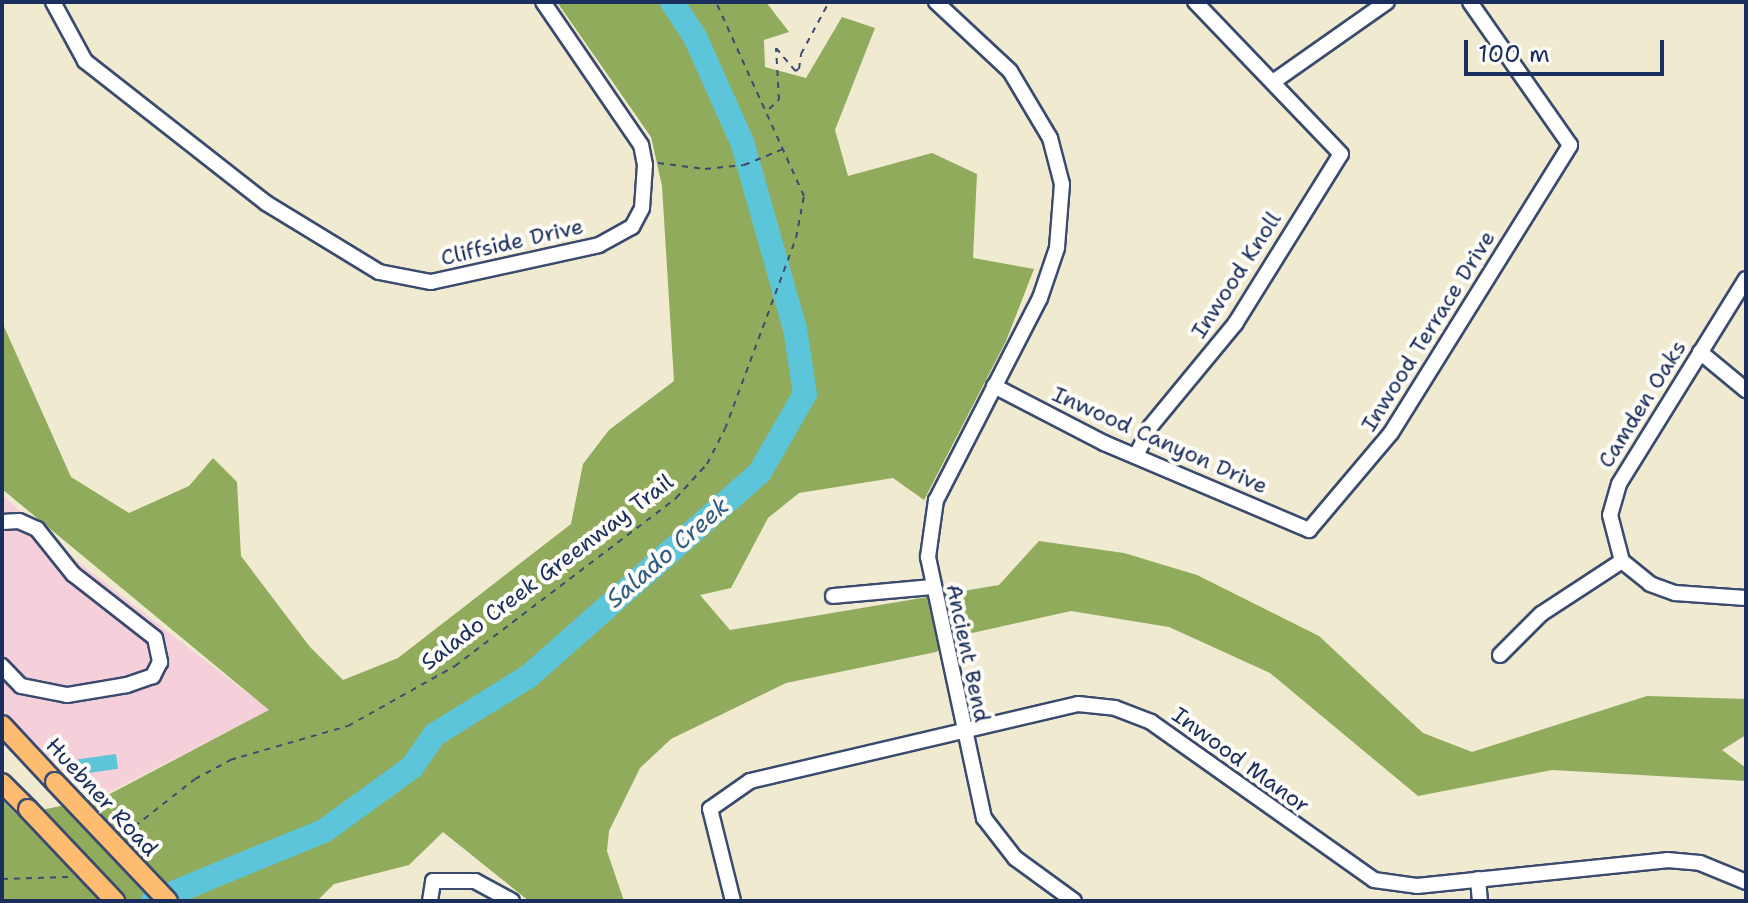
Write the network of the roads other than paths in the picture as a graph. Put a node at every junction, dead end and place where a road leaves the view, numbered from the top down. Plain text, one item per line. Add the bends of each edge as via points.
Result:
1 (53, 2) edge
2 (543, 2) edge
3 (936, 2) edge
4 (1195, 2) edge
5 (1387, 2) edge
6 (1470, 2) edge
7 (1273, 82) junction
8 (1746, 279) edge
9 (1700, 352) junction
10 (994, 386) junction
11 (1746, 390) edge
12 (1136, 456) junction
13 (2, 522) edge
14 (1309, 530) joint
15 (1622, 561) junction
16 (931, 587) junction
17 (833, 596) dead end
18 (1746, 598) edge
19 (1500, 655) dead end
20 (2, 666) edge
21 (2, 725) edge
22 (962, 730) junction
23 (2, 783) edge
24 (1478, 879) junction
25 (1746, 882) edge
26 (115, 901) edge
27 (168, 901) edge
28 (430, 901) edge
29 (512, 901) edge
30 (733, 901) edge
31 (1074, 901) edge
32 (1480, 901) edge

1 - 2 street, Cliffside Drive via 85,61 176,136 330,245 397,279 431,282 620,236 642,208 641,145
3 - 10 street, Ancient Bend via 1010,71 1050,138 1062,184 1063,216 1045,285
4 - 7 street
5 - 7 street
6 - 14 street, Inwood Terrace Drive via 1570,145 1391,433
7 - 12 street, Inwood Knoll via 1341,154 1235,324 1150,427
8 - 9 street, Camden Oaks
9 - 11 street
9 - 15 street, Camden Oaks via 1615,492 1611,531
10 - 12 street, Inwood Canyon Drive
10 - 16 street, Ancient Bend via 936,500 929,536
12 - 14 street, Inwood Canyon Drive
13 - 20 street via 19,521 37,529 73,574 155,638 160,662 153,676 67,695 21,686
15 - 18 street via 1650,584 1675,593
15 - 19 street via 1541,614
16 - 17 street
16 - 22 street, Ancient Bend
21 - 27 main road, Huebner Road, bridge
22 - 24 street, Inwood Manor via 1078,704 1128,711 1162,729 1374,880 1417,886
22 - 30 street, Inwood Manor via 774,772 750,781 710,809
22 - 31 street, Ancient Bend via 979,806 997,839
23 - 26 main road, bridge
24 - 25 street, Inwood Manor via 1667,860 1700,863
24 - 32 street
28 - 29 street via 433,881 475,881

